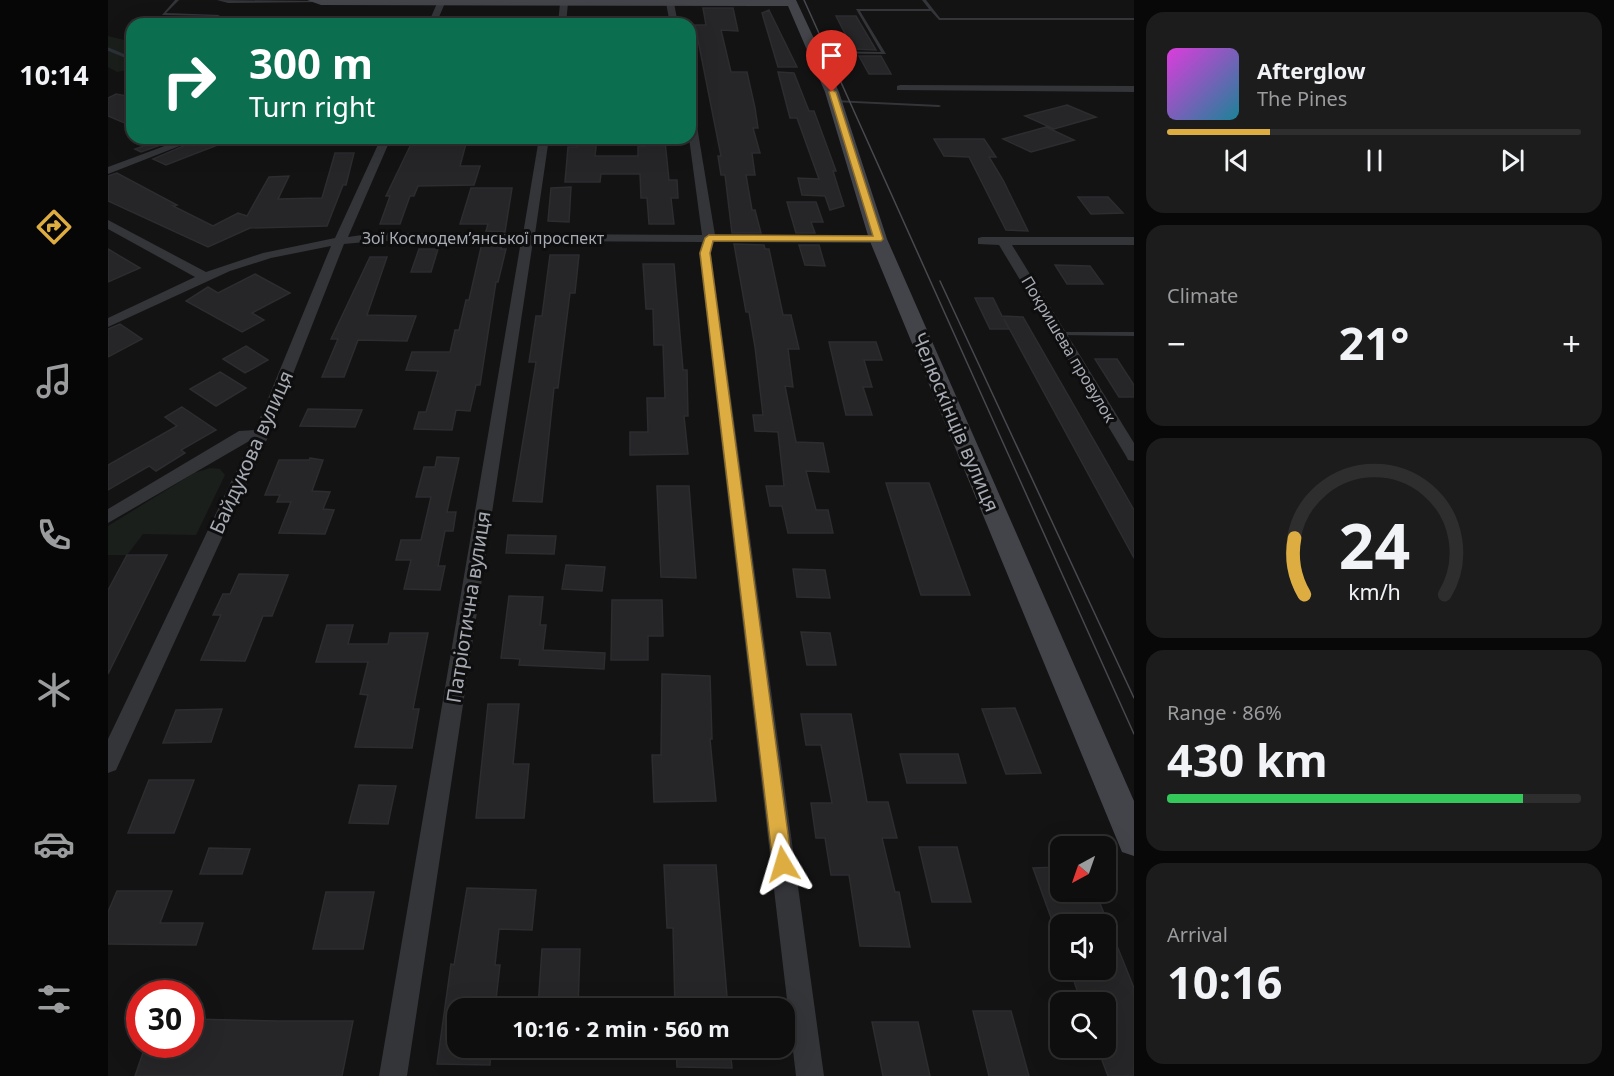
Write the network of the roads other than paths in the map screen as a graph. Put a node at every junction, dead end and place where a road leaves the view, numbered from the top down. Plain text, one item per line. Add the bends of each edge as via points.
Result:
1 (177, 0) edge
2 (219, 0) edge
3 (924, 0) edge
4 (268, 1) edge
5 (316, 1) edge
6 (470, 1) edge
7 (792, 2) edge
8 (441, 3) junction
9 (564, 3) junction
10 (670, 3) junction
11 (932, 10) junction
12 (218, 15) dead end
13 (435, 18) edge
14 (563, 18) edge
15 (673, 18) edge
16 (1134, 19) edge
17 (814, 52) junction
18 (900, 88) dead end
19 (1134, 89) edge
20 (835, 101) junction
21 (939, 106) dead end
22 (179, 144) edge
23 (383, 144) edge
24 (543, 144) edge
25 (695, 144) edge
26 (108, 171) edge
27 (108, 224) edge
28 (528, 236) junction
29 (709, 238) junction
30 (878, 239) junction
31 (340, 240) junction
32 (982, 241) dead end
33 (1134, 241) edge
34 (1004, 242) junction
35 (205, 278) junction
36 (108, 323) edge
37 (1061, 334) junction
38 (1134, 334) edge
39 (261, 435) junction
40 (1134, 456) edge
41 (108, 517) edge
42 (108, 763) edge
43 (1134, 840) edge
44 (393, 1076) edge
45 (810, 1076) edge

1 - 12 lane via 163,14
2 - 4 lane
3 - 11 lane
4 - 5 lane
5 - 8 main road
6 - 8 main road
6 - 9 main road
7 - 10 main road
7 - 17 main road, Челюскінців вулиця
8 - 13 street
9 - 10 main road
9 - 14 street
10 - 15 street
11 - 16 lane via 939,19
11 - 17 lane via 858,10 884,53
17 - 20 main road, Челюскінців вулиця
18 - 19 street
20 - 21 lane
20 - 30 main road, Челюскінців вулиця
22 - 26 street
23 - 31 street, Байдукова вулиця
24 - 28 street, Патріотична вулиця
25 - 29 street
27 - 35 street
28 - 29 street, Зої Космодем’янської проспект
28 - 31 street, Зої Космодем’янської проспект
28 - 44 street, Патріотична вулиця
29 - 30 street, Зої Космодем’янської проспект
29 - 45 street via 705,253
30 - 43 main road, Челюскінців вулиця
31 - 35 street, Зої Космодем’янської проспект via 246,261
31 - 39 street, Байдукова вулиця
32 - 34 street
33 - 34 street
34 - 37 street, Покришева провулок
35 - 36 street, Зої Космодем’янської проспект
37 - 38 lane
37 - 40 street, Покришева провулок
39 - 41 street via 245,435
39 - 42 street, Байдукова вулиця

